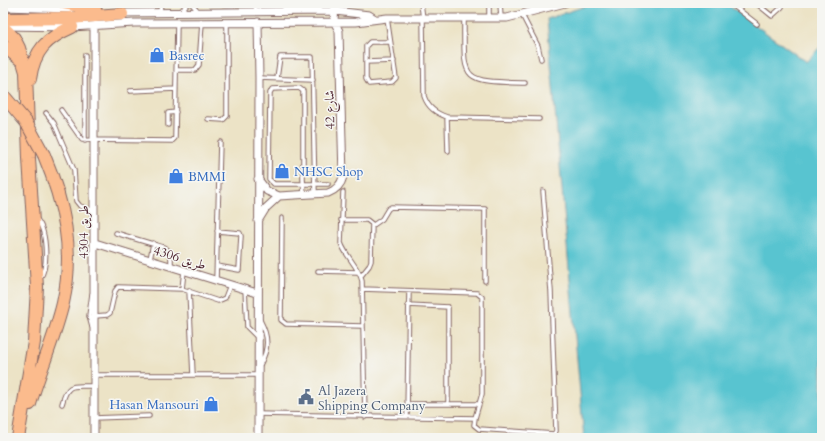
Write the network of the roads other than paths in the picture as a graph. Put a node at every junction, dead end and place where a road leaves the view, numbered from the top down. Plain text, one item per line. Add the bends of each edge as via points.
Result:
1 (161, 3) edge
2 (190, 3) edge
3 (254, 3) edge
4 (303, 3) edge
5 (335, 3) edge
6 (346, 3) edge
7 (421, 3) edge
8 (488, 3) edge
9 (500, 3) edge
10 (565, 3) edge
11 (730, 3) edge
12 (756, 3) edge
13 (782, 3) edge
14 (70, 4) edge
15 (3, 7) edge
16 (95, 9) junction
17 (276, 11) junction
18 (335, 11) junction
19 (345, 11) junction
20 (256, 12) junction
21 (160, 13) junction
22 (177, 13) junction
23 (201, 13) junction
24 (122, 14) junction
25 (522, 15) junction
26 (387, 18) junction
27 (464, 18) junction
28 (489, 18) junction
29 (502, 18) junction
30 (3, 19) edge
31 (375, 19) junction
32 (423, 19) junction
33 (334, 21) junction
34 (344, 21) junction
35 (227, 22) junction
36 (258, 22) junction
37 (177, 23) junction
38 (202, 23) junction
39 (757, 24) dead end
40 (94, 26) junction
41 (7, 27) edge
42 (72, 27) junction
43 (339, 31) junction
44 (390, 42) junction
45 (3, 44) edge
46 (85, 56) dead end
47 (541, 59) dead end
48 (394, 61) junction
49 (366, 62) junction
50 (24, 63) junction
51 (177, 70) junction
52 (259, 78) junction
53 (277, 78) junction
54 (313, 80) junction
55 (525, 83) dead end
56 (176, 89) junction
57 (130, 91) dead end
58 (3, 95) edge
59 (28, 102) junction
60 (61, 110) dead end
61 (176, 112) junction
62 (46, 113) dead end
63 (447, 117) junction
64 (208, 119) dead end
65 (539, 119) dead end
66 (168, 125) dead end
67 (85, 141) junction
68 (95, 141) junction
69 (220, 142) dead end
70 (448, 151) dead end
71 (258, 176) junction
72 (269, 176) junction
73 (303, 184) junction
74 (315, 184) junction
75 (328, 184) dead end
76 (341, 189) junction
77 (543, 191) dead end
78 (316, 195) junction
79 (278, 196) junction
80 (304, 196) junction
81 (95, 212) junction
82 (282, 218) dead end
83 (341, 220) junction
84 (257, 221) junction
85 (372, 226) junction
86 (217, 232) junction
87 (116, 233) dead end
88 (95, 243) junction
89 (153, 243) junction
90 (150, 260) junction
91 (171, 266) junction
92 (217, 266) junction
93 (184, 270) junction
94 (318, 272) dead end
95 (358, 272) junction
96 (361, 276) junction
97 (216, 280) junction
98 (485, 281) dead end
99 (230, 285) junction
100 (95, 288) junction
101 (182, 289) junction
102 (245, 289) junction
103 (362, 289) junction
104 (189, 290) junction
105 (409, 291) junction
106 (257, 293) junction
107 (408, 305) junction
108 (95, 316) junction
109 (257, 316) junction
110 (362, 326) junction
111 (95, 334) junction
112 (257, 337) junction
113 (258, 372) junction
114 (94, 375) junction
115 (193, 375) junction
116 (94, 386) junction
117 (62, 404) dead end
118 (408, 404) junction
119 (448, 404) junction
120 (479, 404) junction
121 (258, 414) junction
122 (407, 415) junction
123 (149, 416) dead end
124 (365, 417) junction
125 (94, 418) junction
126 (475, 418) junction
127 (18, 438) edge
128 (22, 438) edge
129 (94, 438) edge
130 (258, 438) edge

1 - 21 lane
2 - 22 lane
2 - 23 lane
3 - 20 lane
4 - 17 street
5 - 18 street
6 - 19 street, شارع 42
7 - 32 lane
8 - 28 lane
9 - 29 lane
10 - 25 street
11 - 39 lane
12 - 13 lane via 772,16 782,7
14 - 16 highway
15 - 16 street
16 - 24 street
17 - 18 street
17 - 20 street
18 - 19 street
18 - 33 street
19 - 31 street via 369,15
19 - 34 street, شارع 42
20 - 23 street
21 - 22 street
21 - 24 street
22 - 23 street
22 - 37 street
24 - 30 highway
25 - 29 street
25 - 47 lane via 538,46
26 - 31 street
26 - 32 street
26 - 44 lane
27 - 28 street
27 - 32 street
27 - 55 lane via 464,63 470,75 487,82
28 - 29 street
30 - 41 highway
31 - 34 street via 368,22
32 - 63 lane via 424,96 434,111
33 - 34 street
33 - 36 street
33 - 43 street, شارع 42
34 - 43 street, شارع 42
35 - 36 street
35 - 38 street
35 - 64 lane via 227,116 223,120
36 - 52 street
37 - 38 street
37 - 40 street
37 - 51 lane
38 - 51 lane via 199,65 195,70
40 - 42 street
40 - 68 street, طريق 4304
41 - 42 street
41 - 50 highway
42 - 59 highway via 47,42 35,57
43 - 76 street, شارع 42 via 343,176
44 - 48 lane
44 - 49 lane via 368,43
45 - 50 highway
46 - 67 lane
48 - 49 lane
48 - 49 lane via 397,75 395,80 372,84 366,79
50 - 59 highway
51 - 56 lane
52 - 53 lane
52 - 71 street
53 - 54 lane
53 - 54 lane via 280,57 310,56 313,59
54 - 74 lane
56 - 57 lane
56 - 61 lane
58 - 128 highway, bridge via 26,122 44,154 57,187 68,244 67,283 59,319
59 - 127 highway via 28,158 37,282 34,337
60 - 67 lane via 80,139
61 - 66 lane via 168,113
61 - 68 lane via 175,138 172,141
62 - 81 lane via 54,123 74,170 76,201 80,206
63 - 65 lane
63 - 70 lane
67 - 68 lane
68 - 81 street, طريق 4304
69 - 86 lane
71 - 72 lane
71 - 79 street via 267,191
71 - 84 street
72 - 73 lane via 271,183 274,184
72 - 73 lane via 271,90 299,88 303,91
73 - 74 lane
73 - 80 lane
74 - 75 lane
74 - 78 lane
76 - 78 street
76 - 83 lane
77 - 126 lane via 551,291 556,431 550,435 479,429 474,425
78 - 80 street
79 - 80 street
79 - 84 street
81 - 88 street, طريق 4304
82 - 110 lane via 280,320 286,324
83 - 85 lane via 367,220
83 - 95 lane via 341,243
84 - 106 street
85 - 96 lane via 371,261
85 - 98 lane via 382,219 391,207 485,209
86 - 92 lane
86 - 92 lane via 240,233 241,236 238,270
87 - 89 lane
88 - 90 street, طريق 4306
88 - 100 street, طريق 4304
89 - 90 lane
89 - 91 lane via 169,250
90 - 91 street, طريق 4306
91 - 93 street, طريق 4306
92 - 97 lane
93 - 97 street, طريق 4306
93 - 101 lane
94 - 95 lane
95 - 96 lane
96 - 103 lane
97 - 99 street, طريق 4306
99 - 102 street, طريق 4306
99 - 104 lane via 225,298 221,301
100 - 108 street, طريق 4304
100 - 111 lane via 89,311
101 - 104 lane
101 - 108 lane via 118,287 114,291 110,313
102 - 106 street, طريق 4306
102 - 112 lane via 247,327
103 - 105 lane
103 - 110 lane
104 - 115 lane
105 - 107 lane
105 - 120 lane via 477,293 482,297 482,394
106 - 109 street
107 - 118 lane
107 - 119 lane via 448,307
108 - 111 street, طريق 4304
109 - 112 street
109 - 113 lane via 268,340
110 - 124 lane
111 - 114 street, طريق 4304
112 - 113 street
113 - 115 lane
113 - 121 street
114 - 115 lane
114 - 116 street, طريق 4304
116 - 117 lane via 68,389
116 - 125 street, طريق 4304
118 - 119 lane
118 - 122 lane
119 - 120 lane
120 - 126 lane
121 - 124 lane
121 - 130 street
122 - 124 lane
122 - 126 lane
123 - 125 lane
125 - 129 street, طريق 4304

